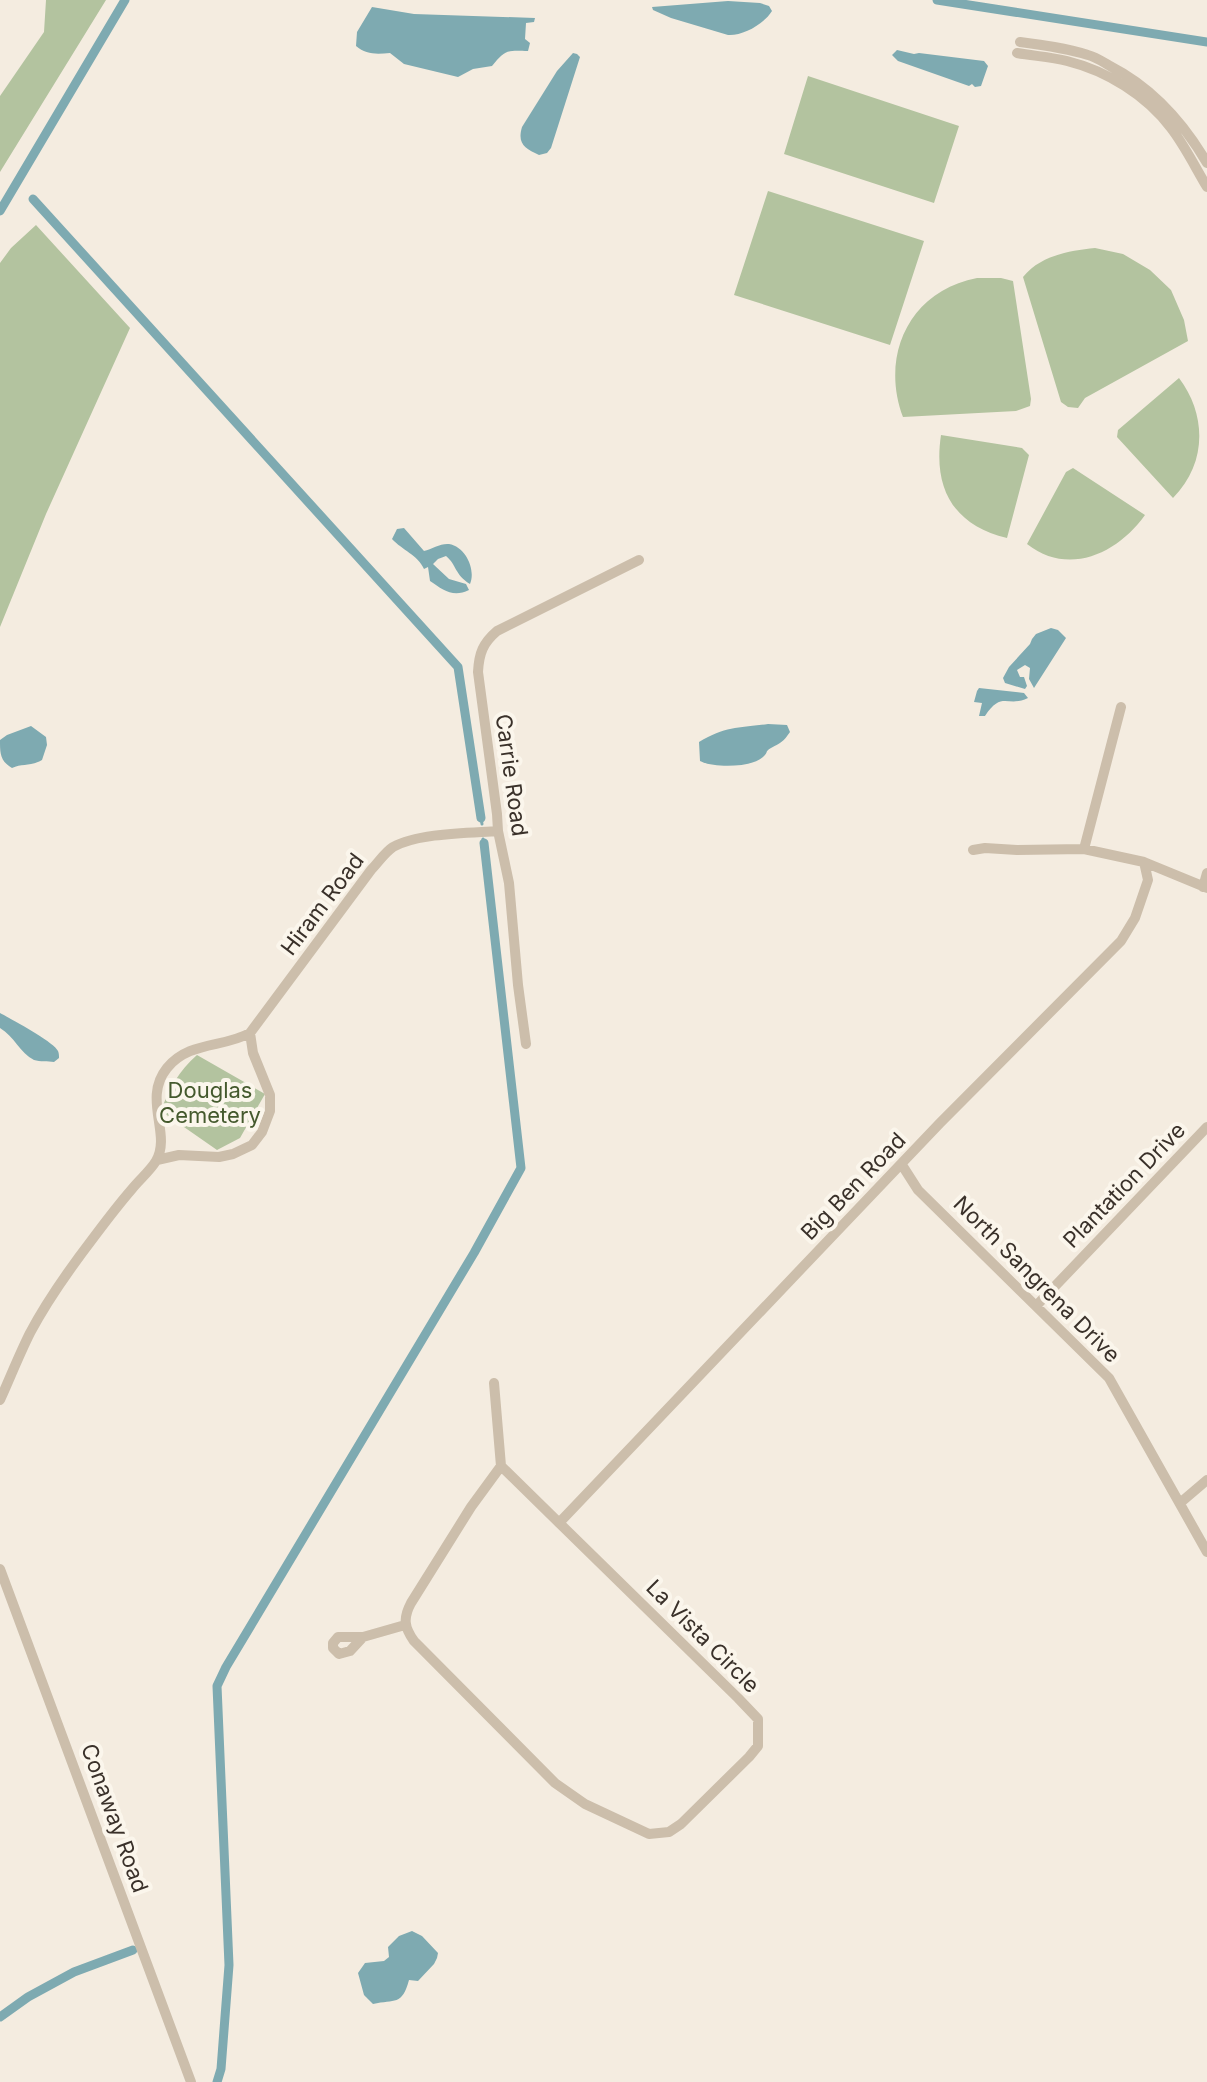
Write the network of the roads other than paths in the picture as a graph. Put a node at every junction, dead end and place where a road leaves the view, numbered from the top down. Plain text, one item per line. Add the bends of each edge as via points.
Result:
1 (1207, 163) edge
2 (1207, 187) edge
3 (639, 560) dead end
4 (1121, 707) dead end
5 (498, 831) junction
6 (1084, 849) junction
7 (973, 850) dead end
8 (1144, 862) junction
9 (1207, 873) edge
10 (1205, 888) edge
11 (250, 1033) junction
12 (526, 1044) dead end
13 (1207, 1127) edge
14 (157, 1160) junction
15 (902, 1165) junction
16 (1037, 1305) junction
17 (494, 1383) dead end
18 (0, 1400) edge
19 (501, 1466) junction
20 (1207, 1480) edge
21 (1180, 1503) junction
22 (559, 1523) junction
23 (1207, 1552) edge
24 (0, 1569) edge
25 (405, 1625) junction
26 (363, 1637) dead end
27 (191, 2082) edge

1 - 2 street via 1183,126 1131,77 1090,55 1054,46 1018,48 1101,72 1147,102 1170,127
3 - 5 street, Carrie Road via 497,631 483,645 478,672
4 - 6 street
5 - 11 street, Hiram Road via 415,840 392,848
5 - 12 street, Carrie Road via 509,883
6 - 7 street
6 - 8 street
8 - 10 street
8 - 15 street, Big Ben Road via 1148,880 1121,941
9 - 10 street
11 - 14 street via 188,1051 166,1069 156,1096 161,1138
11 - 14 street via 270,1095 262,1132 252,1145 233,1154
13 - 16 street, Plantation Drive
14 - 18 street via 59,1285
15 - 16 street, North Sangrena Drive via 918,1190
15 - 22 street, Big Ben Road
16 - 21 street, North Sangrena Drive via 1109,1378
17 - 19 street
19 - 22 street, La Vista Circle
19 - 25 street via 411,1603
20 - 21 street
21 - 23 street, North Sangrena Drive
22 - 25 street, La Vista Circle via 758,1719 758,1746 669,1832 649,1834 585,1804 555,1783 414,1641
24 - 27 street, Conaway Road
25 - 26 street

